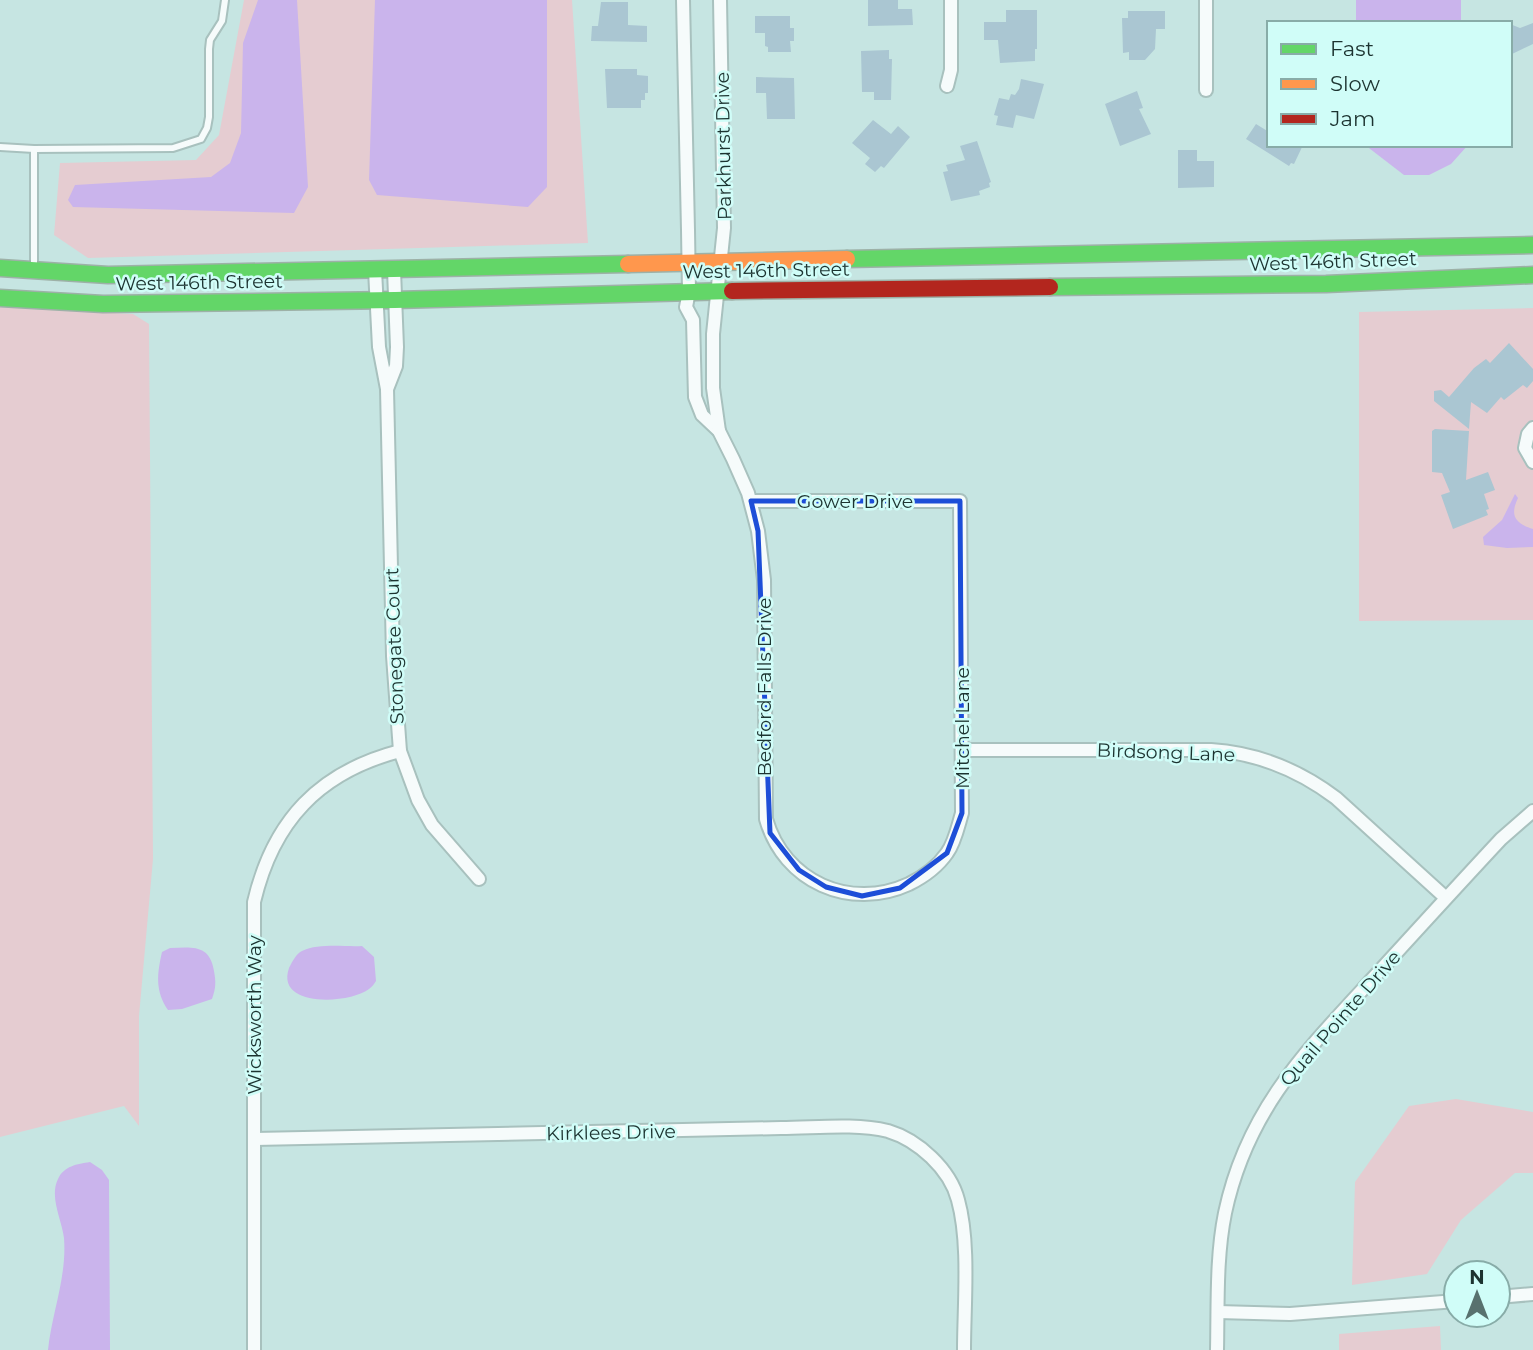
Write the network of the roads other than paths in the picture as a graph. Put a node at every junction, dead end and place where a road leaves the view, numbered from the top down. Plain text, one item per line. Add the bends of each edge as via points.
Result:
1 (225, 0) edge
2 (682, 0) edge
3 (720, 0) edge
4 (951, 0) edge
5 (1206, 0) edge
6 (947, 86) dead end
7 (1206, 90) dead end
8 (0, 147) edge
9 (34, 149) junction
10 (1533, 245) edge
11 (688, 262) junction
12 (719, 262) junction
13 (0, 268) edge
14 (375, 270) junction
15 (394, 270) junction
16 (34, 272) junction
17 (1533, 275) edge
18 (689, 291) junction
19 (717, 291) junction
20 (0, 298) edge
21 (377, 300) junction
22 (395, 300) junction
23 (387, 389) junction
24 (1533, 428) edge
25 (719, 431) junction
26 (1533, 462) edge
27 (751, 501) junction
28 (960, 501) joint
29 (963, 750) junction
30 (400, 751) junction
31 (1533, 811) edge
32 (479, 879) dead end
33 (862, 896) joint
34 (1446, 898) junction
35 (255, 1139) junction
36 (1533, 1294) edge
37 (1512, 1296) edge
38 (1442, 1302) edge
39 (1218, 1312) junction
40 (254, 1350) edge
41 (964, 1350) edge
42 (1217, 1350) edge

1 - 9 lane via 222,21 210,40 209,117 201,139 173,148
2 - 11 street, Parkhurst Drive
3 - 12 street, Parkhurst Drive via 724,228
4 - 6 street
5 - 7 street
8 - 9 lane
9 - 16 lane
10 - 12 main road, West 146th Street
11 - 12 main road, West 146th Street
11 - 15 main road, West 146th Street
11 - 18 street, Parkhurst Drive
12 - 19 street, Parkhurst Drive
13 - 16 main road, West 146th Street
14 - 15 main road, West 146th Street
14 - 16 main road, West 146th Street
14 - 21 street, Stonegate Court
15 - 22 street, Stonegate Court
17 - 19 main road, West 146th Street via 1326,284
18 - 19 main road, West 146th Street
18 - 22 main road, West 146th Street
18 - 25 street, Bedford Falls Drive via 695,397 702,415
19 - 25 street, Bedford Falls Drive via 713,388
20 - 21 main road, West 146th Street via 103,304
21 - 22 main road, West 146th Street
21 - 23 street, Stonegate Court
22 - 23 street, Stonegate Court via 396,366
23 - 30 street, Stonegate Court via 393,656
24 - 26 street via 1525,448
25 - 27 street, Bedford Falls Drive
27 - 28 street, Gower Drive
27 - 33 street, Bedford Falls Drive via 764,580 766,819 776,845 806,875 834,890
28 - 29 street, Mitchel Lane
29 - 33 street, Mitchel Lane via 962,813 947,853 917,880
29 - 34 street, Birdsong Lane via 1211,750 1278,764 1336,798
30 - 32 street, Stonegate Court via 432,825
30 - 35 street, Wicksworth Way via 353,767 309,798 279,834 264,868 254,902
31 - 34 street, Quail Pointe Drive
34 - 39 street, Quail Pointe Drive via 1302,1056 1264,1109 1225,1212
35 - 40 street, Wicksworth Way
35 - 41 street, Kirklees Drive via 866,1128 890,1132 909,1140 935,1161 959,1202
36 - 37 street
38 - 39 street via 1290,1314
39 - 42 street, Quail Pointe Drive

